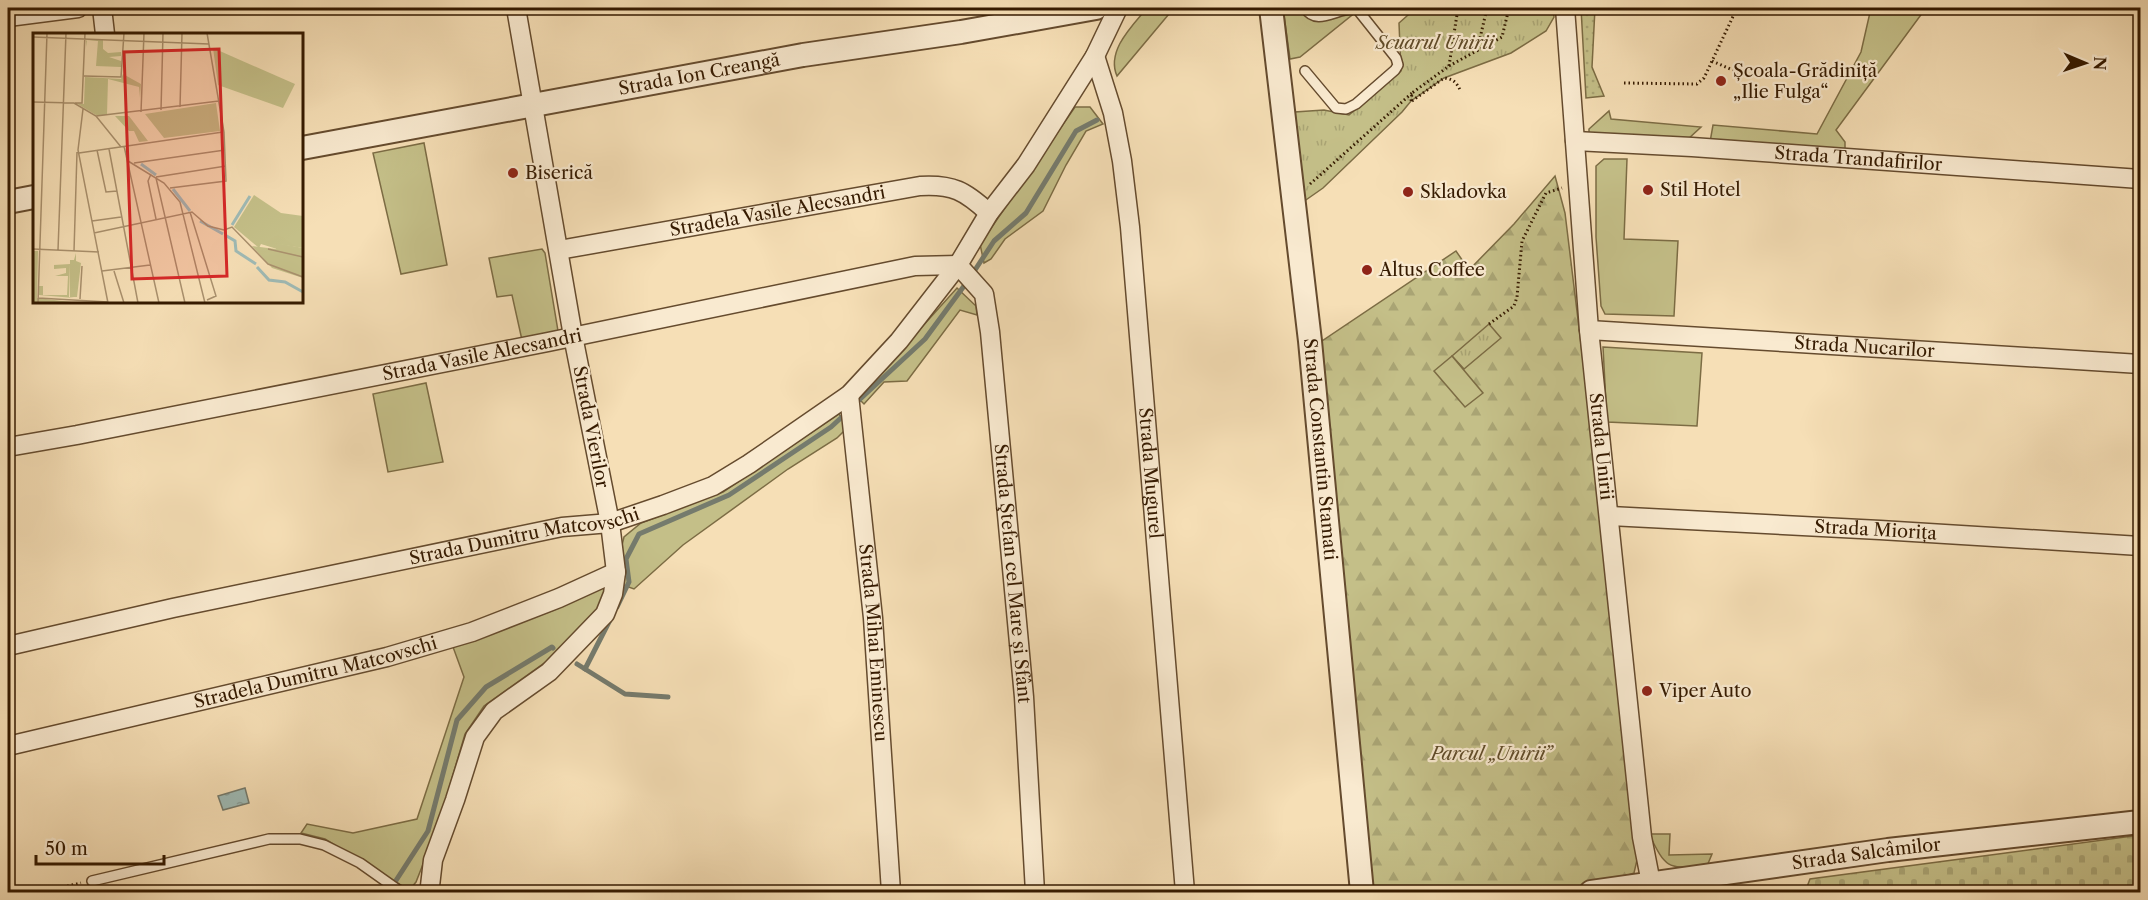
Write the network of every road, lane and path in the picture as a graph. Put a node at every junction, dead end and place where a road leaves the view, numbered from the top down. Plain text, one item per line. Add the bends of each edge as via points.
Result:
1 (78, 8) edge
2 (102, 8) edge
3 (516, 8) edge
4 (1096, 8) edge
5 (1118, 8) edge
6 (1271, 8) edge
7 (1305, 8) edge
8 (1451, 8) edge
9 (1487, 8) edge
10 (1509, 8) edge
11 (1565, 8) edge
12 (1737, 8) edge
13 (1458, 9) edge
14 (8, 17) edge
15 (105, 33) edge
16 (1477, 51) junction
17 (1095, 56) junction
18 (1712, 61) junction
19 (1449, 66) junction
20 (1305, 71) dead end
21 (1744, 75) dead end
22 (1624, 83) dead end
23 (1461, 92) dead end
24 (1412, 93) junction
25 (533, 104) junction
26 (1575, 141) junction
27 (303, 147) edge
28 (2140, 179) edge
29 (1578, 183) junction
30 (1307, 186) dead end
31 (33, 197) edge
32 (8, 202) edge
33 (989, 213) junction
34 (559, 250) junction
35 (958, 265) junction
36 (1489, 324) dead end
37 (1589, 330) junction
38 (573, 336) junction
39 (2140, 364) edge
40 (849, 395) junction
41 (8, 447) edge
42 (1610, 516) junction
43 (610, 523) junction
44 (2140, 546) edge
45 (616, 572) junction
46 (8, 646) edge
47 (8, 746) edge
48 (2140, 822) edge
49 (92, 880) joint
50 (1651, 882) junction
51 (41, 892) edge
52 (401, 892) edge
53 (432, 892) edge
54 (891, 892) edge
55 (1035, 892) edge
56 (1185, 892) edge
57 (1362, 892) edge
58 (1591, 892) edge

1 - 14 street
2 - 15 street
3 - 25 street, Strada Vierilor
4 - 25 street, Strada Ion Creangă
5 - 17 street, Strada Dumitru Matcovschi
6 - 57 street, Strada Constantin Stamati via 1309,330
7 - 20 lane via 1316,17 1357,9 1398,65 1347,109 1336,108
8 - 13 path
9 - 16 path
10 - 16 path via 1502,37
11 - 26 street, Strada Unirii
12 - 18 path
13 - 19 path
16 - 19 path
17 - 33 street, Strada Dumitru Matcovschi via 1026,165
17 - 56 street, Strada Mugurel via 1117,132 1130,227
18 - 21 path
18 - 22 path via 1697,84
19 - 24 path
23 - 24 path via 1456,82 1444,78 1411,101
24 - 30 path
25 - 27 street, Strada Ion Creangă
25 - 34 street, Strada Vierilor
26 - 28 street, Strada Trandafirilor
26 - 29 street, Strada Unirii
29 - 36 path via 1546,193 1539,204 1522,241 1514,306
29 - 37 street, Strada Unirii
31 - 32 street
33 - 34 street, Stradela Vasile Alecsandri via 957,190 940,185 921,186
33 - 35 street, Strada Dumitru Matcovschi
34 - 38 street, Strada Vierilor
35 - 38 street, Strada Vasile Alecsandri via 915,266
35 - 40 street, Strada Dumitru Matcovschi via 899,341
35 - 55 street, Strada Ştefan cel Mare și Sfânt via 984,294 990,332 1024,696
37 - 39 street, Strada Nucarilor
37 - 42 street, Strada Unirii
38 - 41 street, Strada Vasile Alecsandri
38 - 43 street, Strada Vierilor
40 - 43 street, Strada Dumitru Matcovschi via 713,486
40 - 54 street, Strada Mihai Eminescu via 873,618
42 - 44 street, Strada Miorița
42 - 50 street, Strada Unirii via 1642,837
43 - 45 street, Strada Vierilor
43 - 46 street, Strada Dumitru Matcovschi via 562,527
45 - 47 street, Stradela Dumitru Matcovschi via 472,632 387,657
45 - 53 street, Strada Vierilor via 605,614 549,672 494,711 475,737 433,860
48 - 50 street, Strada Salcâmilor
49 - 51 path
49 - 52 lane via 268,839 300,839 324,845 360,863
50 - 58 street, Strada Salcâmilor

